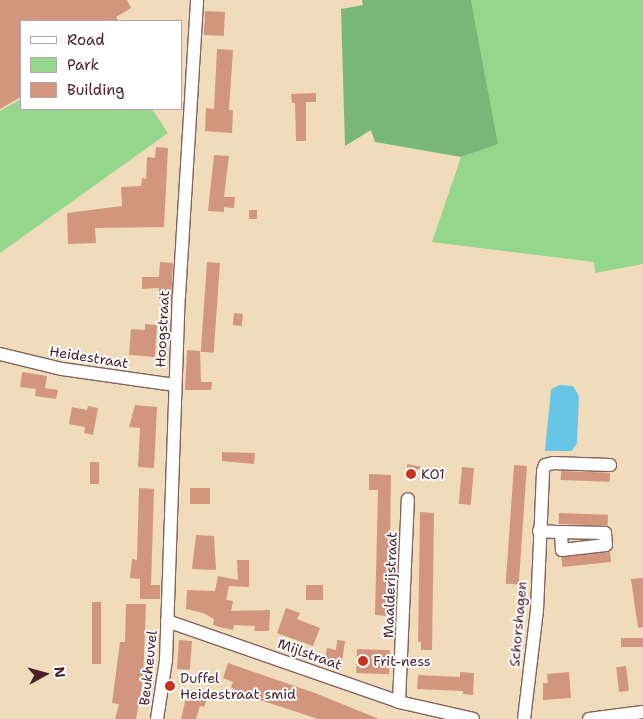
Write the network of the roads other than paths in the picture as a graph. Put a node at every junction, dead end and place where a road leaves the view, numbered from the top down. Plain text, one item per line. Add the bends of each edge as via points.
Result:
1 (198, 0) edge
2 (0, 354) edge
3 (175, 385) junction
4 (610, 465) dead end
5 (408, 499) dead end
6 (539, 530) junction
7 (561, 532) dead end
8 (168, 621) junction
9 (398, 702) junction
10 (643, 712) edge
11 (157, 719) edge
12 (473, 719) edge
13 (524, 719) edge
14 (589, 719) edge

1 - 3 street, Hoogstraat via 199,40
2 - 3 street, Heidestraat via 62,369
3 - 8 street, Hoogstraat
4 - 6 street, Schorshagen via 545,465
5 - 9 street, Maalderijstraat
6 - 7 street
6 - 13 street, Schorshagen via 537,610
8 - 9 street, Mijlstraat
8 - 11 street, Beukheuvel
9 - 12 street, Mijlstraat
10 - 14 street

